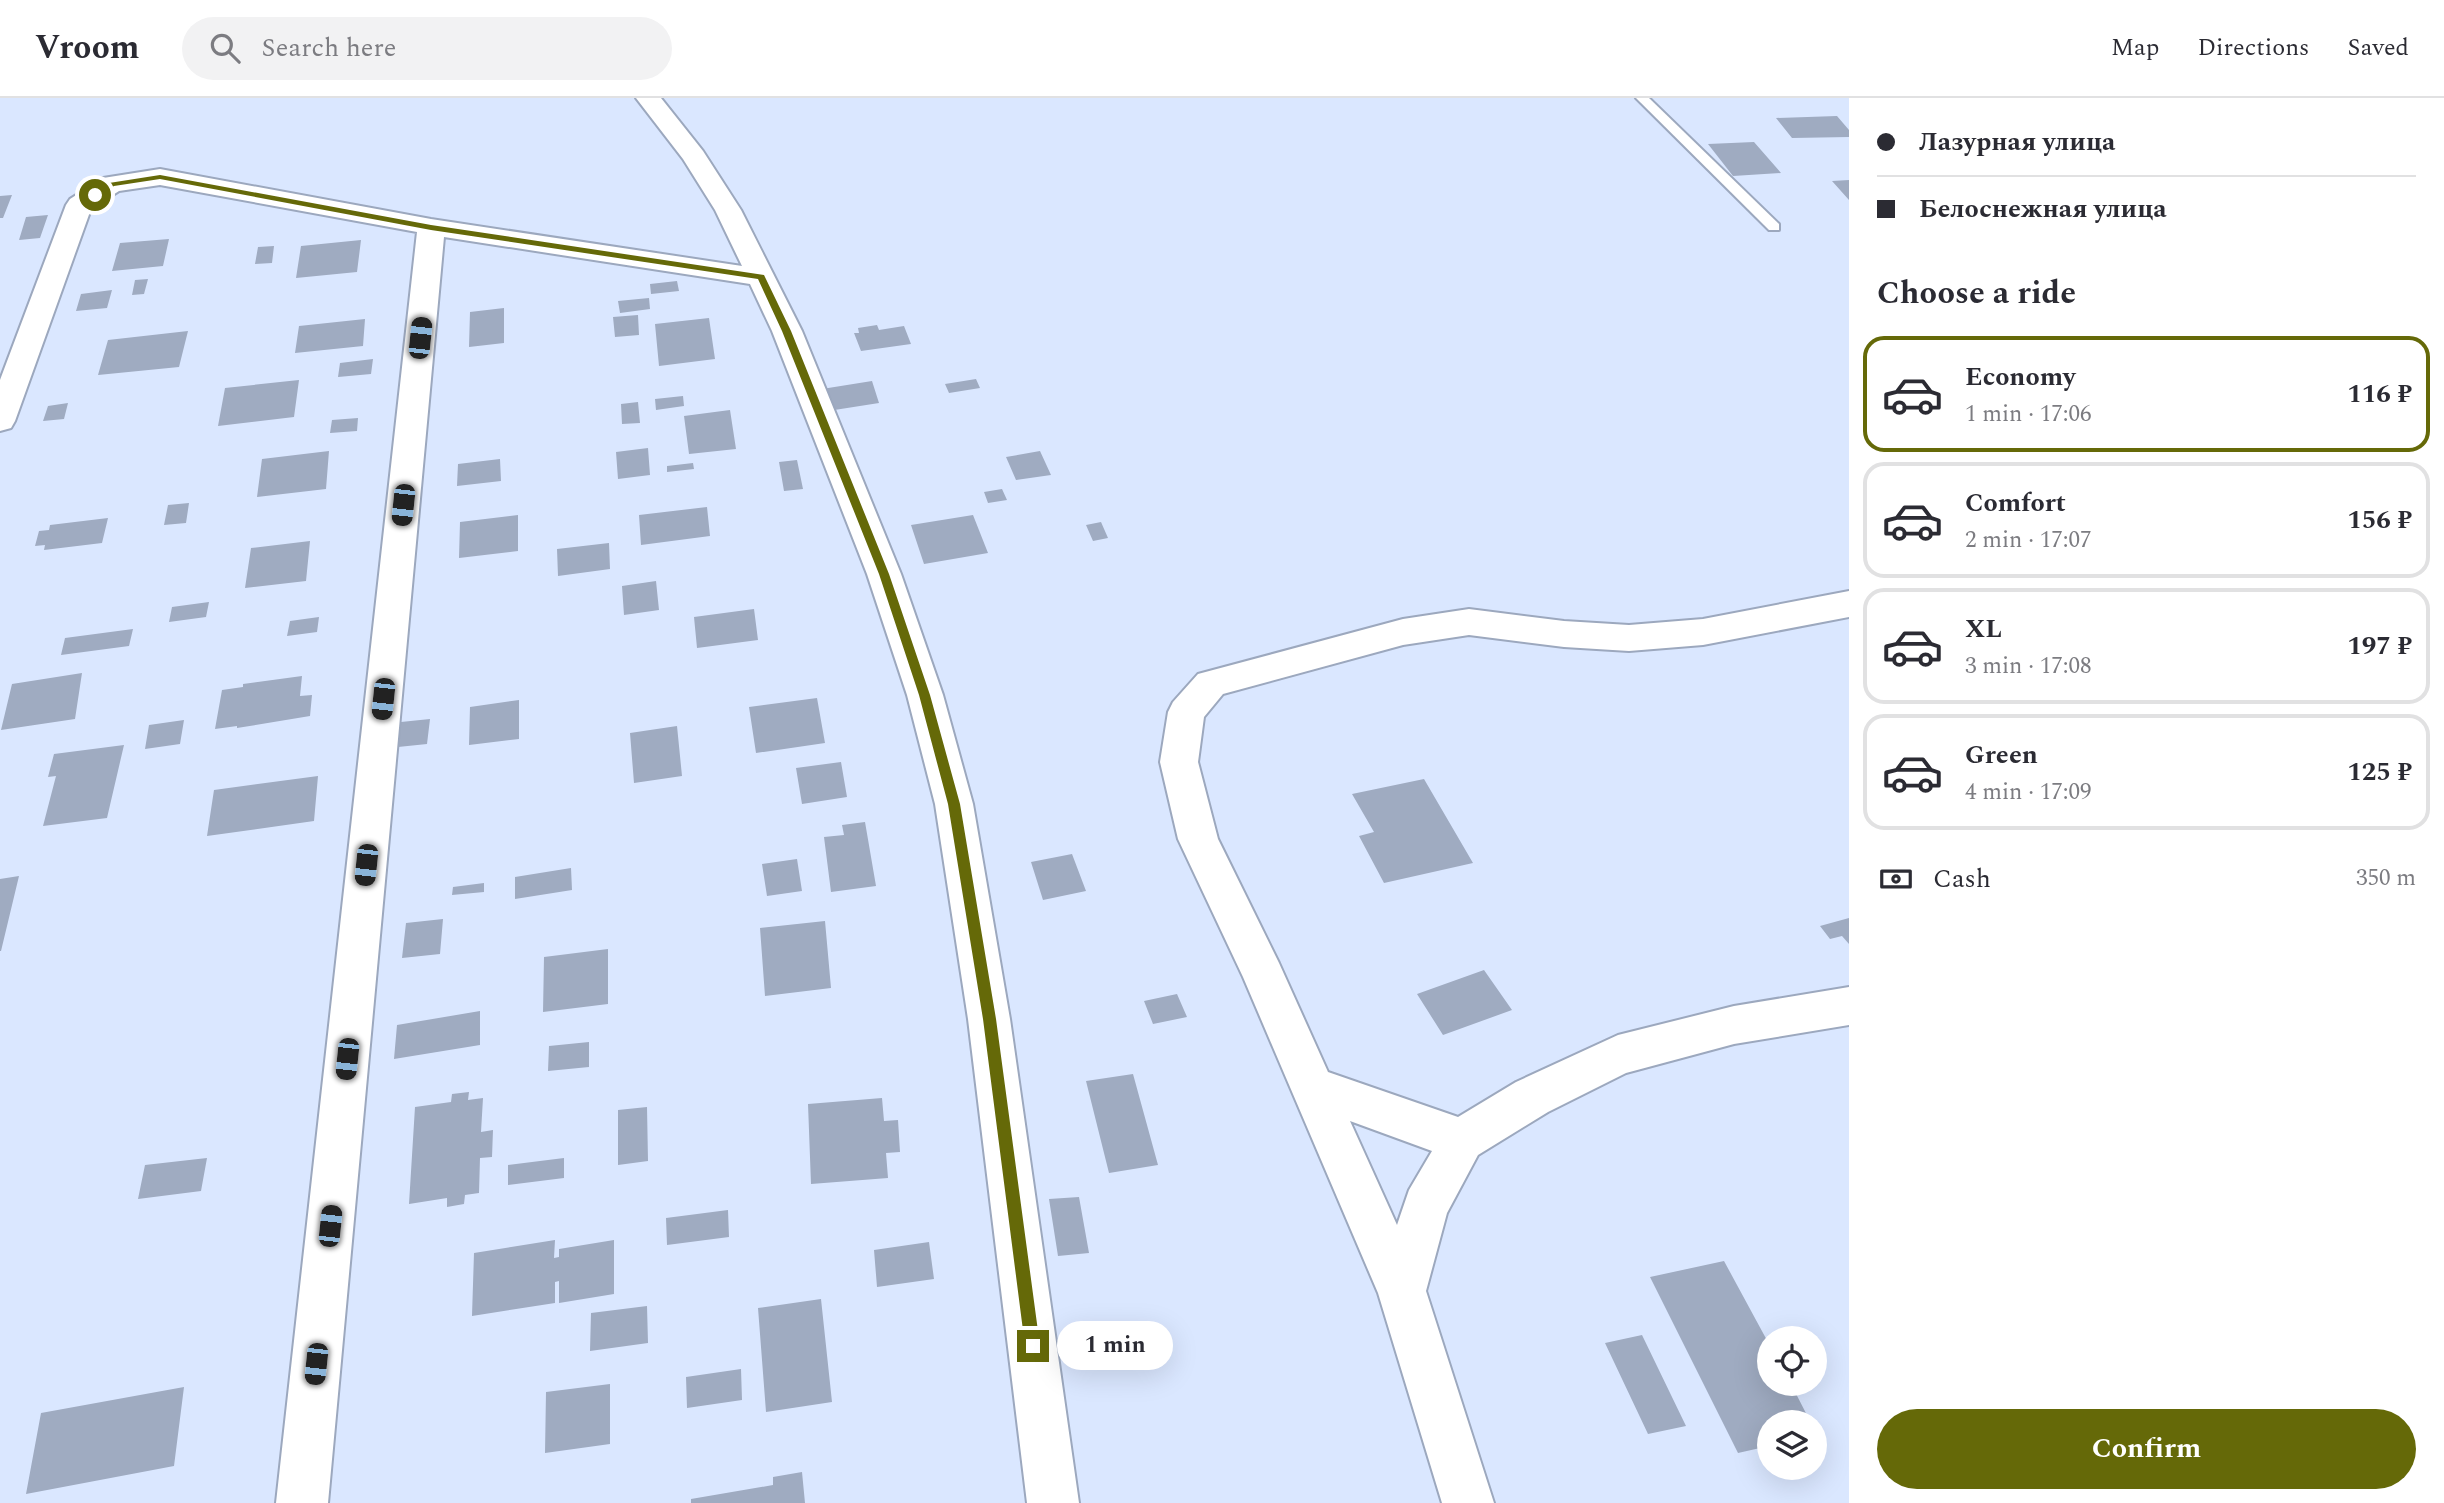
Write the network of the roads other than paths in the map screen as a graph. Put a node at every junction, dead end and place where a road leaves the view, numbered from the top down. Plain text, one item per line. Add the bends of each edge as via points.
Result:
1 (648, 98) edge
2 (1642, 98) edge
3 (431, 227) junction
4 (1774, 227) dead end
5 (761, 277) junction
6 (0, 421) edge
7 (1849, 604) edge
8 (1849, 1006) edge
9 (1312, 1087) junction
10 (1462, 1140) junction
11 (1402, 1291) junction
12 (302, 1503) edge
13 (1053, 1503) edge
14 (1468, 1503) edge

1 - 5 street via 729,210
2 - 4 lane
3 - 5 street
3 - 6 street via 160,177 112,184 79,205
3 - 12 street
5 - 13 street via 884,574 925,695 954,804 989,1019
7 - 9 street via 1703,632 1629,638 1469,622 1403,632 1210,684 1186,712 1179,762 1198,839
8 - 10 street via 1734,1025 1618,1055 1532,1097
9 - 10 street
9 - 11 street
10 - 11 street via 1426,1206
11 - 14 street

